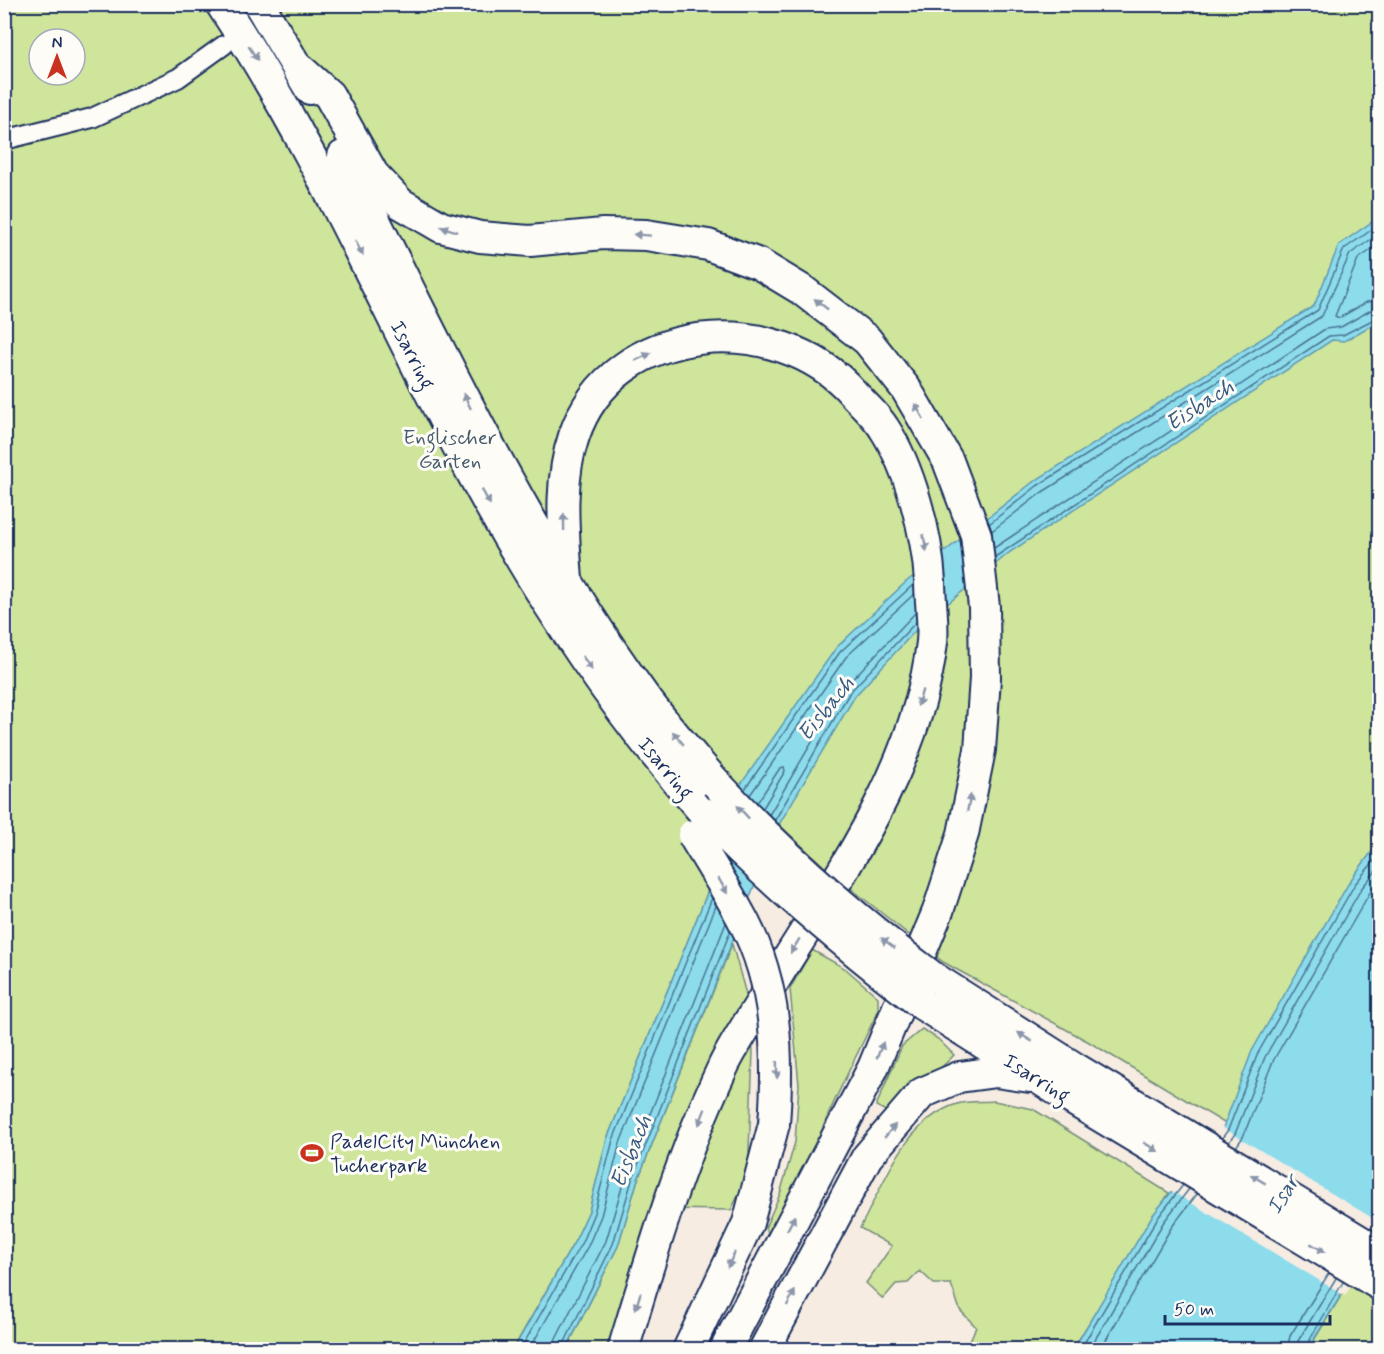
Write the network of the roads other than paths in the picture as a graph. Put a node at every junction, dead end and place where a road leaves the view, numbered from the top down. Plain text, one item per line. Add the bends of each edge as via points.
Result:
1 (221, 4) edge
2 (259, 4) edge
3 (224, 45) dead end
4 (301, 70) junction
5 (4, 140) edge
6 (567, 581) junction
7 (699, 824) junction
8 (929, 991) junction
9 (1057, 1079) junction
10 (1380, 1253) edge
11 (1380, 1285) edge
12 (623, 1350) edge
13 (688, 1350) edge
14 (724, 1350) edge
15 (764, 1350) edge

1 -> 7 highway, Isarring via 265,72 474,477 545,599 614,702 673,777
2 - 4 highway, Isarring
3 - 5 street via 178,78 92,118
6 -> 4 highway, Isarring via 498,465
14 -> 4 highway via 873,1068 938,910 963,834 980,750 985,678 984,607 976,535 948,461 906,389 867,340 802,290 767,269 708,244 646,235 603,234 530,241 480,237 441,227 400,202 373,174 328,95
8 -> 6 highway, Isarring, bridge via 716,783 645,697
6 -> 12 highway via 563,482 575,433 598,393 631,362 672,344 716,336 755,338 801,352 836,374 884,428 910,486 929,563 932,641 906,742 875,814 724,1065 666,1206
7 - 8 highway, Isarring, bridge via 847,947
7 -> 13 highway, bridge via 760,959 771,1004 778,1075 774,1125 748,1223
8 - 9 highway, Isarring
9 -> 8 highway, Isarring
10 -> 9 highway, Isarring
9 -> 11 highway, Isarring
15 -> 9 highway via 867,1157 922,1093 959,1077 996,1072

